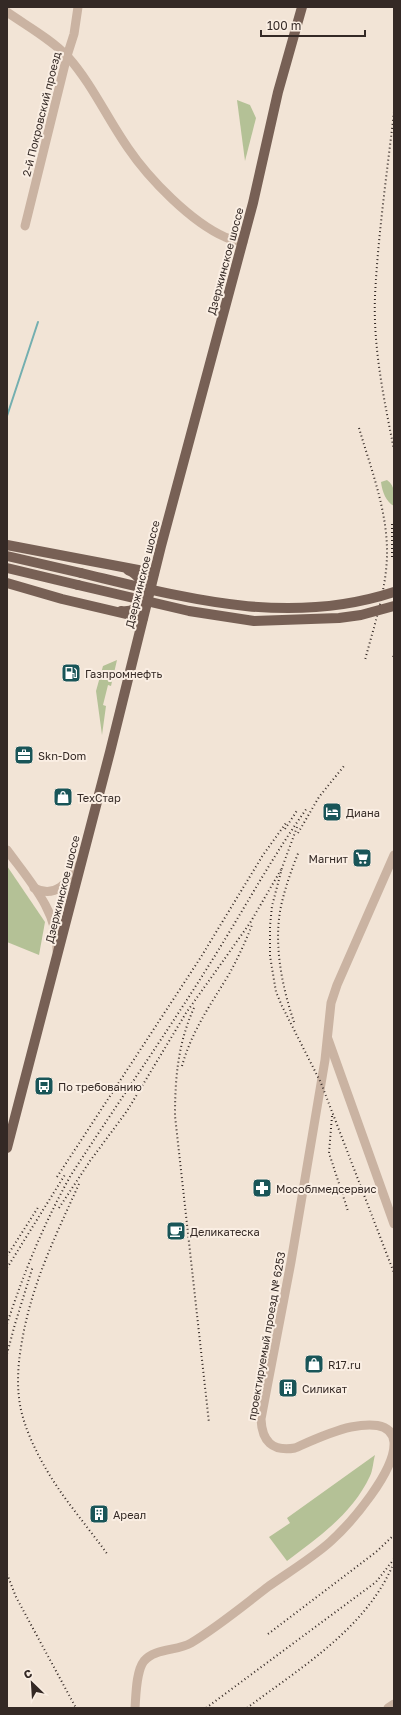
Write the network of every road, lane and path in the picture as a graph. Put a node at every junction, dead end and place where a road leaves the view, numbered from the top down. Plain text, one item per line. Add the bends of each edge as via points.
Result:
1 (78, 7) edge
2 (302, 7) edge
3 (7, 12) edge
4 (67, 56) junction
5 (25, 226) dead end
6 (243, 242) junction
7 (7, 545) edge
8 (7, 556) edge
9 (117, 566) junction
10 (7, 568) edge
11 (154, 573) junction
12 (7, 583) edge
13 (394, 592) edge
14 (394, 606) edge
15 (104, 608) junction
16 (143, 618) junction
17 (7, 850) edge
18 (394, 855) edge
19 (81, 862) junction
20 (34, 888) junction
21 (56, 962) junction
22 (328, 1038) junction
23 (7, 1148) edge
24 (393, 1220) edge
25 (394, 1704) edge
26 (135, 1708) edge
27 (388, 1708) edge

1 - 4 street, 2-й Покровский проезд via 74,34
2 - 6 main road, Дзержинское шоссе via 278,92
3 - 4 street
4 - 5 street, 2-й Покровский проезд
4 - 6 street via 82,75 128,148 154,180 198,221 226,237
6 - 11 main road, Дзержинское шоссе
7 - 9 main road
8 - 13 main road, bridge via 192,599 254,608 337,604
9 - 11 main road
9 - 15 main road via 140,578 143,585 142,598 137,606 129,611
10 - 14 main road, bridge via 189,611 254,621 339,618
11 - 16 main road, Дзержинское шоссе
12 - 15 main road
15 - 16 main road
16 - 19 main road, Дзержинское шоссе
17 - 20 street
18 - 22 street via 337,984 331,1003
19 - 20 street via 60,888 48,892
19 - 21 main road, Дзержинское шоссе
20 - 21 street via 50,914 56,934
21 - 23 main road, Дзержинское шоссе
22 - 24 street
22 - 26 street, проектируемый проезд № 6253 via 290,1268 263,1405 262,1429 269,1443 276,1448 287,1450 345,1428 367,1424 379,1425 392,1436 391,1459 356,1516 330,1542 190,1644 151,1655 144,1661 140,1671
25 - 27 street

